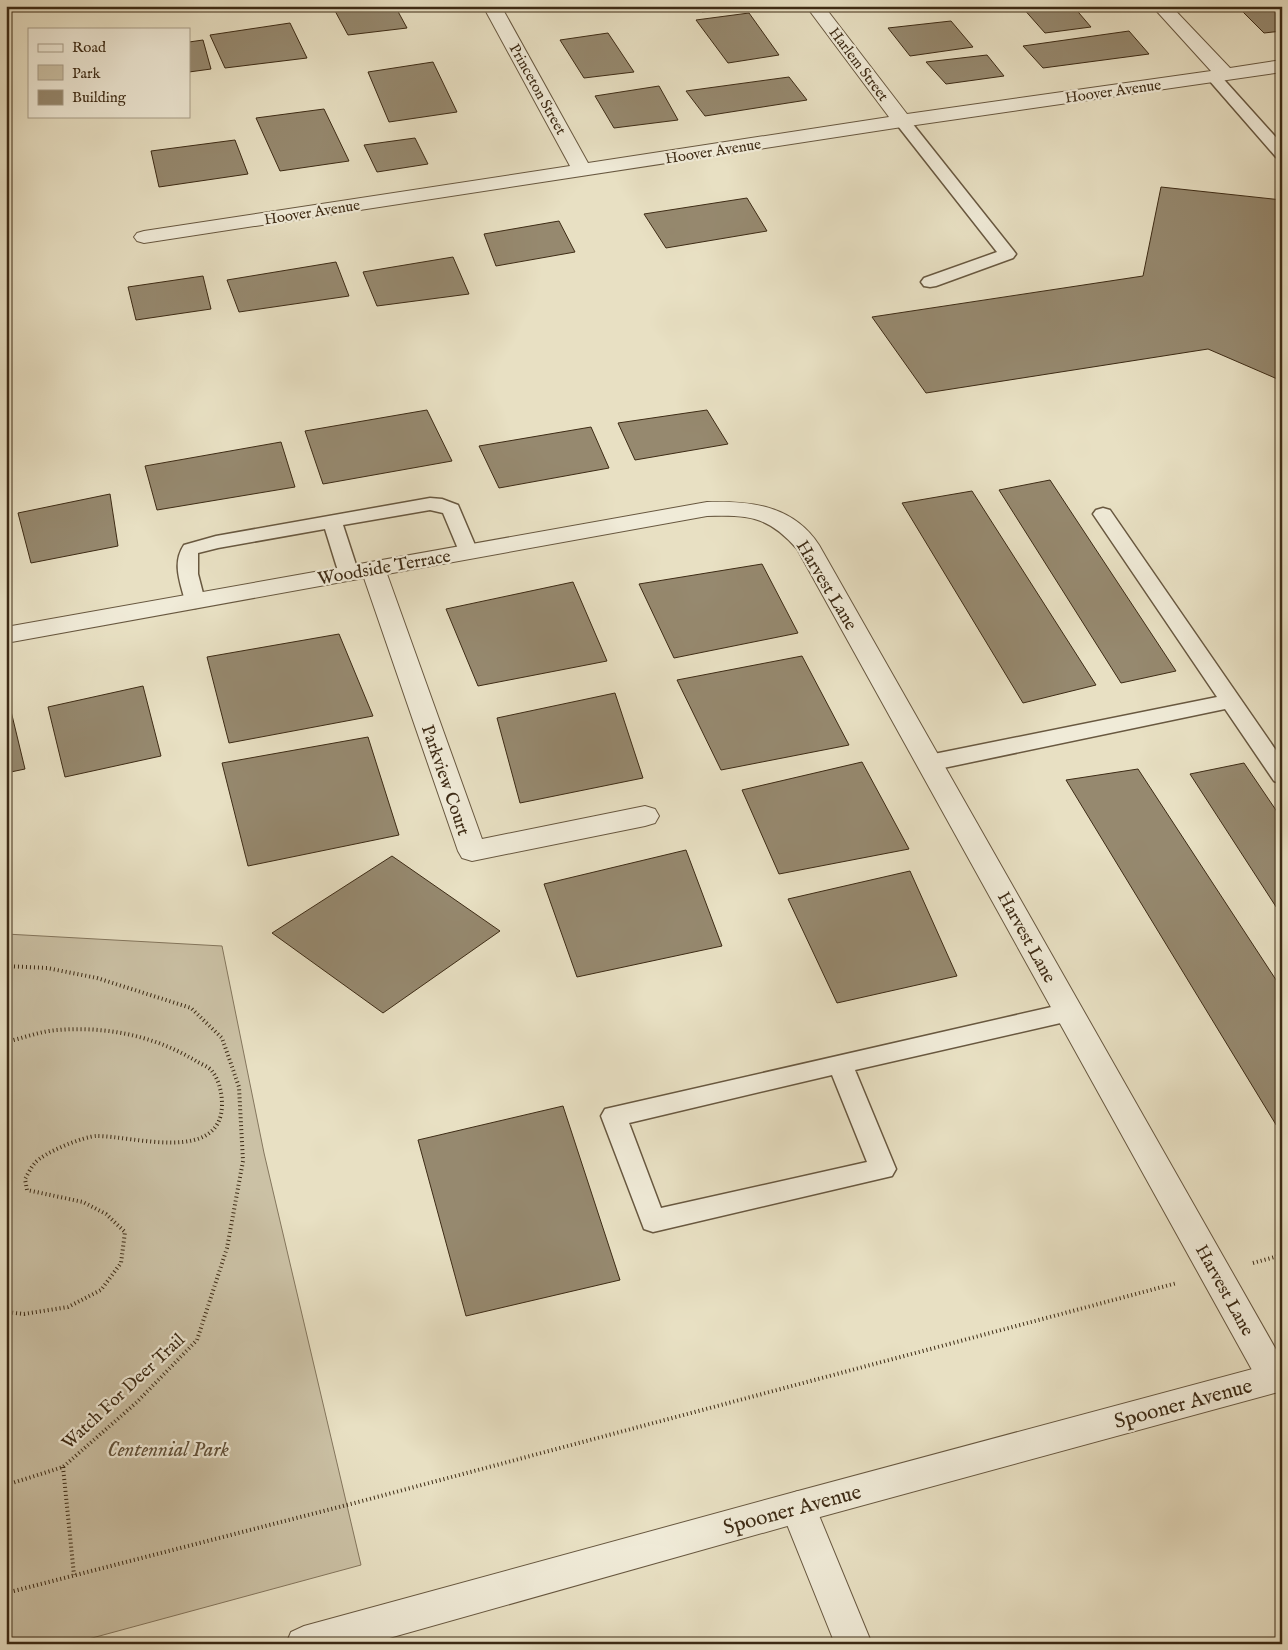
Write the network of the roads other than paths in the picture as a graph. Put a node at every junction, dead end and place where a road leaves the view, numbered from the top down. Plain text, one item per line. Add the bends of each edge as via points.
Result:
1 (492, 6) edge
2 (815, 6) edge
3 (1161, 6) edge
4 (1282, 66) edge
5 (1219, 75) junction
6 (902, 121) junction
7 (1282, 154) edge
8 (583, 171) junction
9 (144, 238) dead end
10 (930, 282) dead end
11 (762, 513) joint
12 (1102, 514) dead end
13 (332, 521) junction
14 (468, 552) junction
15 (361, 571) junction
16 (196, 601) junction
17 (6, 636) edge
18 (1231, 701) junction
19 (929, 763) junction
20 (1282, 776) edge
21 (645, 816) dead end
22 (1069, 1012) junction
23 (840, 1064) junction
24 (1278, 1377) edge
25 (798, 1507) junction
26 (304, 1644) edge
27 (854, 1644) edge

1 - 8 street, Princeton Street
2 - 6 street, Harlem Street
3 - 5 street
4 - 5 street, Hoover Avenue
5 - 6 street, Hoover Avenue
5 - 7 lane
6 - 8 street, Hoover Avenue
6 - 10 lane via 1006,254
8 - 9 street, Hoover Avenue
11 - 14 street, Woodside Terrace via 736,508 707,509
11 - 19 street, Harvest Lane via 788,525 807,545
12 - 18 lane
13 - 14 lane via 442,504 451,509
13 - 15 lane
13 - 16 lane via 191,549 187,555 188,570
14 - 15 street, Woodside Terrace
15 - 16 street, Woodside Terrace
15 - 21 street, Parkview Court via 472,852
16 - 17 street, Woodside Terrace
18 - 19 lane
18 - 20 lane
19 - 22 street, Harvest Lane
22 - 23 lane
22 - 24 street, Harvest Lane via 1215,1273
23 - 23 lane via 614,1116 654,1221 884,1169
24 - 25 street, Spooner Avenue
25 - 26 street, Spooner Avenue
25 - 27 street

